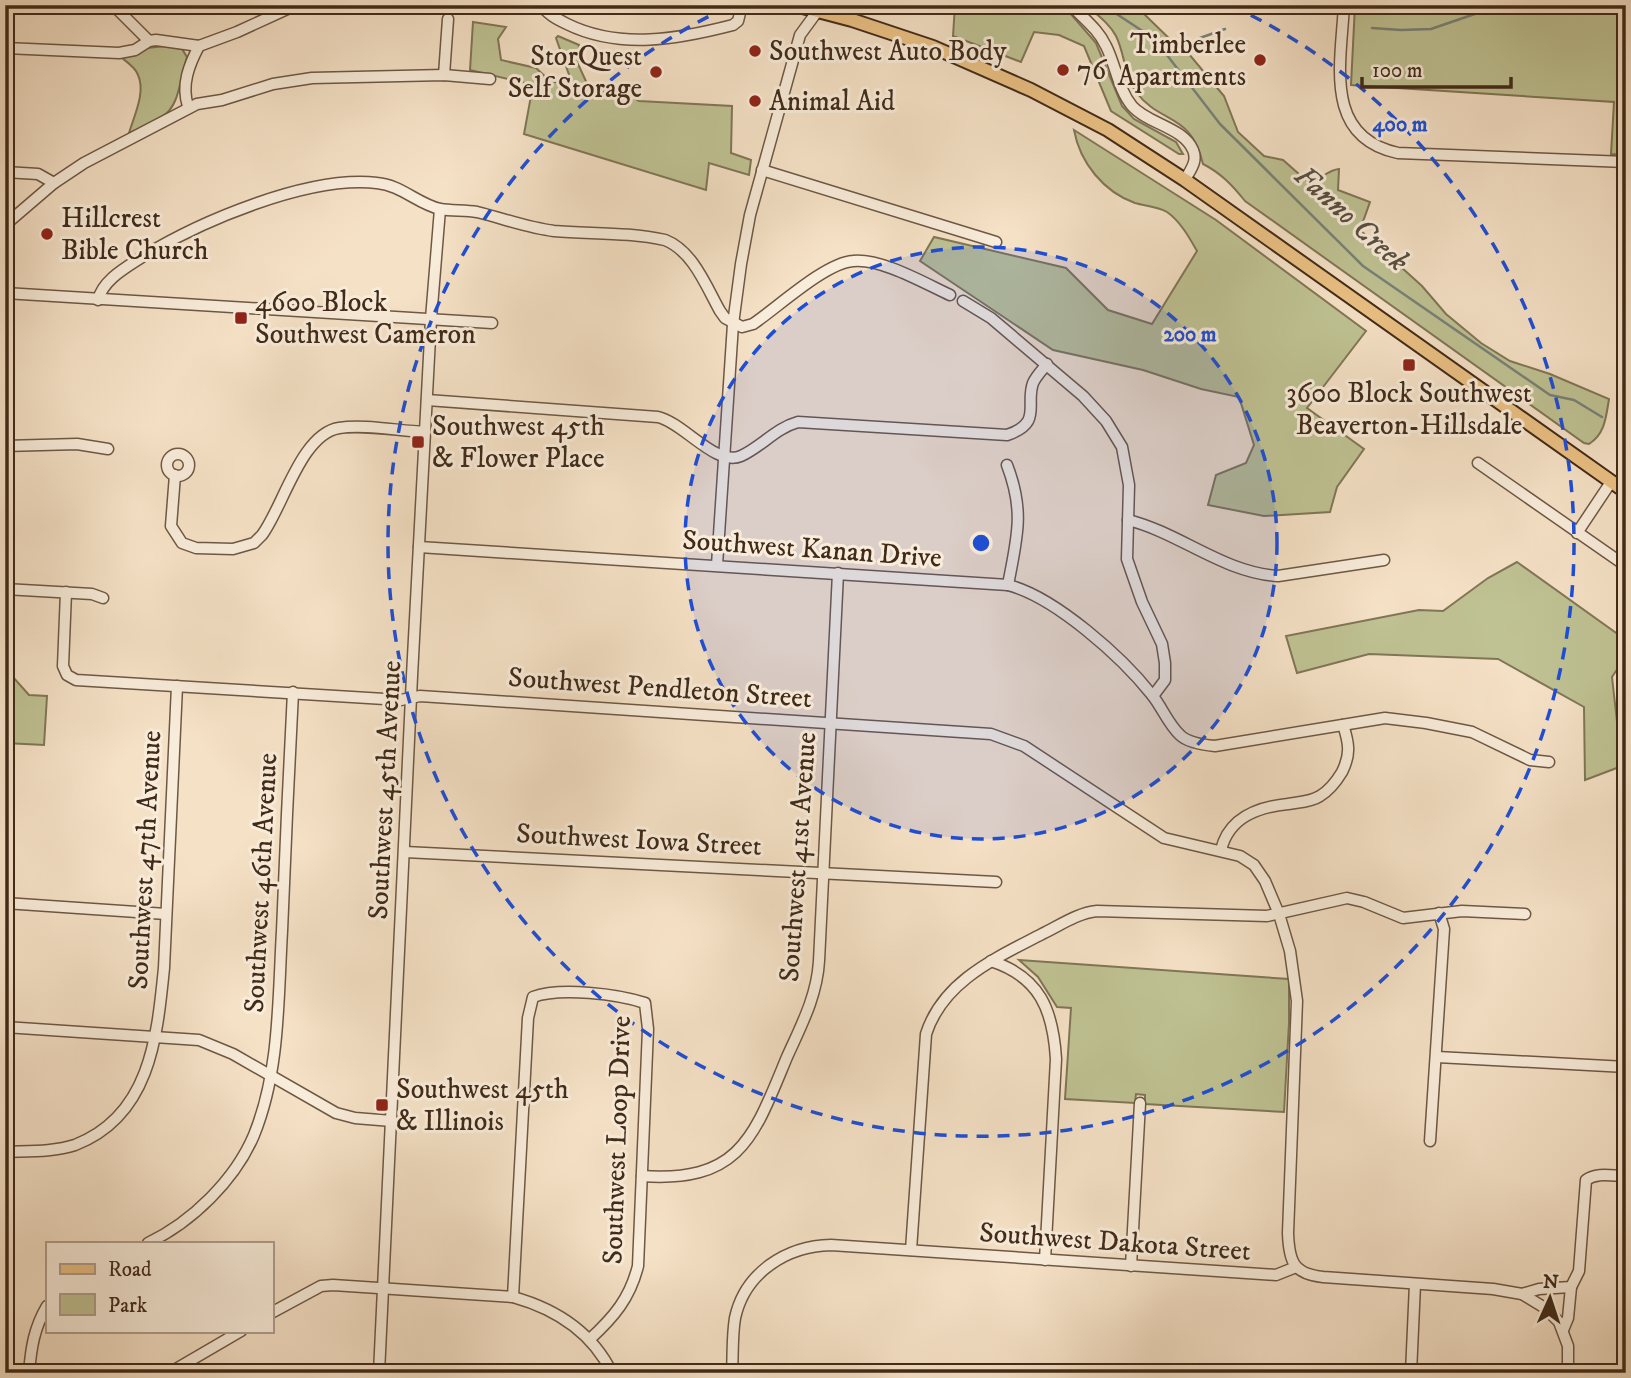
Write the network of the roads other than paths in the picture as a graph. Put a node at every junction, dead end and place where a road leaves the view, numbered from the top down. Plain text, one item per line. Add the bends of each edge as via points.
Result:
1 (113, 5) edge
2 (296, 5) edge
3 (541, 5) edge
4 (742, 5) edge
5 (794, 5) edge
6 (1071, 5) edge
7 (1344, 5) edge
8 (820, 8) edge
9 (448, 19) dead end
10 (149, 41) junction
11 (199, 46) junction
12 (5, 48) edge
13 (444, 75) junction
14 (490, 79) dead end
15 (188, 106) junction
16 (1626, 162) edge
17 (762, 170) junction
18 (5, 172) edge
19 (1185, 180) junction
20 (54, 183) junction
21 (440, 209) junction
22 (5, 225) edge
23 (996, 242) dead end
24 (5, 293) edge
25 (950, 295) dead end
26 (98, 300) junction
27 (962, 301) dead end
28 (431, 319) junction
29 (492, 323) dead end
30 (733, 324) junction
31 (1047, 364) junction
32 (427, 400) junction
33 (425, 432) junction
34 (5, 446) edge
35 (107, 449) dead end
36 (725, 457) junction
37 (1478, 463) dead end
38 (1007, 465) dead end
39 (175, 475) dead end
40 (1611, 482) junction
41 (1626, 492) edge
42 (1128, 520) junction
43 (1577, 533) junction
44 (419, 547) junction
45 (1384, 561) dead end
46 (717, 565) junction
47 (1626, 566) edge
48 (838, 573) junction
49 (1008, 585) junction
50 (5, 589) edge
51 (66, 592) junction
52 (103, 598) dead end
53 (177, 686) junction
54 (293, 692) junction
55 (1153, 696) junction
56 (411, 698) junction
57 (830, 722) junction
58 (1343, 725) junction
59 (1549, 762) dead end
60 (1221, 850) junction
61 (405, 852) junction
62 (823, 872) junction
63 (996, 882) dead end
64 (5, 903) edge
65 (1439, 913) junction
66 (166, 914) junction
67 (1279, 914) junction
68 (1525, 914) dead end
69 (991, 961) junction
70 (5, 1027) edge
71 (154, 1036) junction
72 (1437, 1057) junction
73 (1626, 1067) edge
74 (271, 1075) junction
75 (1140, 1103) dead end
76 (392, 1121) junction
77 (1430, 1141) dead end
78 (5, 1152) edge
79 (642, 1176) junction
80 (1626, 1176) edge
81 (150, 1242) edge
82 (911, 1250) junction
83 (1045, 1260) junction
84 (1131, 1266) junction
85 (1296, 1267) junction
86 (1415, 1284) junction
87 (1571, 1287) junction
88 (384, 1289) junction
89 (1522, 1294) junction
90 (513, 1297) junction
91 (46, 1308) edge
92 (273, 1312) edge
93 (1563, 1330) junction
94 (239, 1332) edge
95 (590, 1339) junction
96 (29, 1373) edge
97 (169, 1373) edge
98 (379, 1373) edge
99 (612, 1373) edge
100 (732, 1373) edge
101 (1411, 1373) edge
102 (1568, 1373) edge

1 - 10 street
2 - 11 street
3 - 4 street via 588,33 635,41 733,25
5 - 8 main road
6 - 19 street via 1104,41 1131,105 1190,145 1194,163
7 - 16 street via 1340,84 1346,117 1375,146 1398,153
8 - 17 street via 800,35
8 - 19 main road via 933,47 1009,80 1091,120
9 - 13 street
10 - 11 street
10 - 12 street via 119,53
11 - 15 street via 185,85
13 - 14 street
13 - 15 street via 304,79
15 - 20 street
17 - 23 street
17 - 30 street
18 - 20 street via 38,174
19 - 40 main road
20 - 22 street
21 - 26 street via 396,187 377,183 294,193 172,238 104,285
21 - 28 street, Southwest 45th Avenue
21 - 30 street via 467,210 549,230 665,240 688,256 720,312
24 - 26 street
25 - 30 street via 871,262 849,261 827,271 752,324
26 - 28 street
27 - 31 street via 991,318
28 - 29 street
28 - 32 street, Southwest 45th Avenue
30 - 36 street
31 - 36 street via 1033,384 1031,416 1007,435 798,422 741,456
31 - 42 street via 1093,405 1117,437 1127,465
32 - 33 street, Southwest 45th Avenue
32 - 36 street via 658,417 678,424
33 - 39 street via 348,428 325,433 308,451 262,536 239,548 195,548 179,541 171,526
33 - 44 street, Southwest 45th Avenue
34 - 35 street via 77,444
36 - 46 street
37 - 43 street
38 - 49 street via 1019,513
40 - 41 main road
40 - 43 street
42 - 45 street via 1263,575
42 - 55 street via 1127,559 1165,663 1165,680
43 - 47 street
44 - 46 street, Southwest Kanan Drive
44 - 56 street, Southwest 45th Avenue
46 - 48 street, Southwest Kanan Drive
48 - 49 street, Southwest Kanan Drive
48 - 57 street, Southwest 41st Avenue
49 - 55 street, Southwest Kanan Drive via 1058,610 1111,649
50 - 51 street
51 - 52 street
51 - 53 street, Southwest Pendleton Street via 63,666 67,675 76,680
53 - 54 street, Southwest Pendleton Street
53 - 66 street, Southwest 47th Avenue
54 - 56 street, Southwest Pendleton Street
54 - 74 street, Southwest 46th Avenue
55 - 58 street, Southwest Kanan Drive via 1180,735 1209,746
56 - 57 street, Southwest Pendleton Street
56 - 61 street, Southwest 45th Avenue
57 - 60 street, Southwest Pendleton Street via 1005,737 1164,838
57 - 62 street, Southwest 41st Avenue
58 - 59 street, Southwest Kanan Drive via 1385,718 1456,728 1534,762
58 - 60 street via 1350,752 1330,788 1312,800 1268,806 1249,814 1230,830
60 - 67 street, Southwest Pendleton Street via 1240,856 1257,869
61 - 62 street, Southwest Iowa Street
61 - 76 street, Southwest 45th Avenue
62 - 63 street, Southwest Iowa Street
62 - 79 street, Southwest 41st Avenue via 816,985 754,1132 736,1152 701,1171
64 - 66 street
65 - 67 street via 1403,918 1347,898
65 - 68 street
65 - 72 street via 1444,929
66 - 71 street, Southwest 47th Avenue
67 - 69 street via 1087,912
67 - 85 street, Southwest Pendleton Street via 1297,1001 1288,1233
69 - 82 street via 957,985 926,1034
69 - 83 street via 1019,973 1034,988 1053,1030 1056,1059
70 - 71 street
71 - 74 street via 206,1042
71 - 78 street, Southwest 47th Avenue via 137,1093 114,1121 73,1145
72 - 73 street
72 - 77 street
74 - 76 street via 336,1113
74 - 81 street, Southwest 46th Avenue via 253,1136 240,1159 195,1212
75 - 84 street
76 - 88 street, Southwest 45th Avenue
79 - 90 street, Southwest Loop Drive via 645,1003 614,995 533,997 528,1018
79 - 95 street, Southwest Loop Drive via 635,1278 618,1311
80 - 87 street via 1588,1178 1579,1271
82 - 83 street, Southwest Dakota Street
82 - 100 street, Southwest Dakota Street via 819,1245 777,1259 758,1274 741,1301 735,1320
83 - 84 street, Southwest Dakota Street
84 - 85 street, Southwest Dakota Street via 1276,1275
85 - 86 street, Southwest Dakota Street via 1316,1276
86 - 89 street, Southwest Dakota Street
86 - 101 street
87 - 89 street
87 - 93 street
88 - 90 street
88 - 92 street via 321,1286
88 - 98 street, Southwest 45th Avenue
89 - 93 street, Southwest Dakota Street via 1554,1316
90 - 95 street via 561,1316
91 - 96 street via 36,1326
93 - 102 street
94 - 97 street
95 - 99 street

